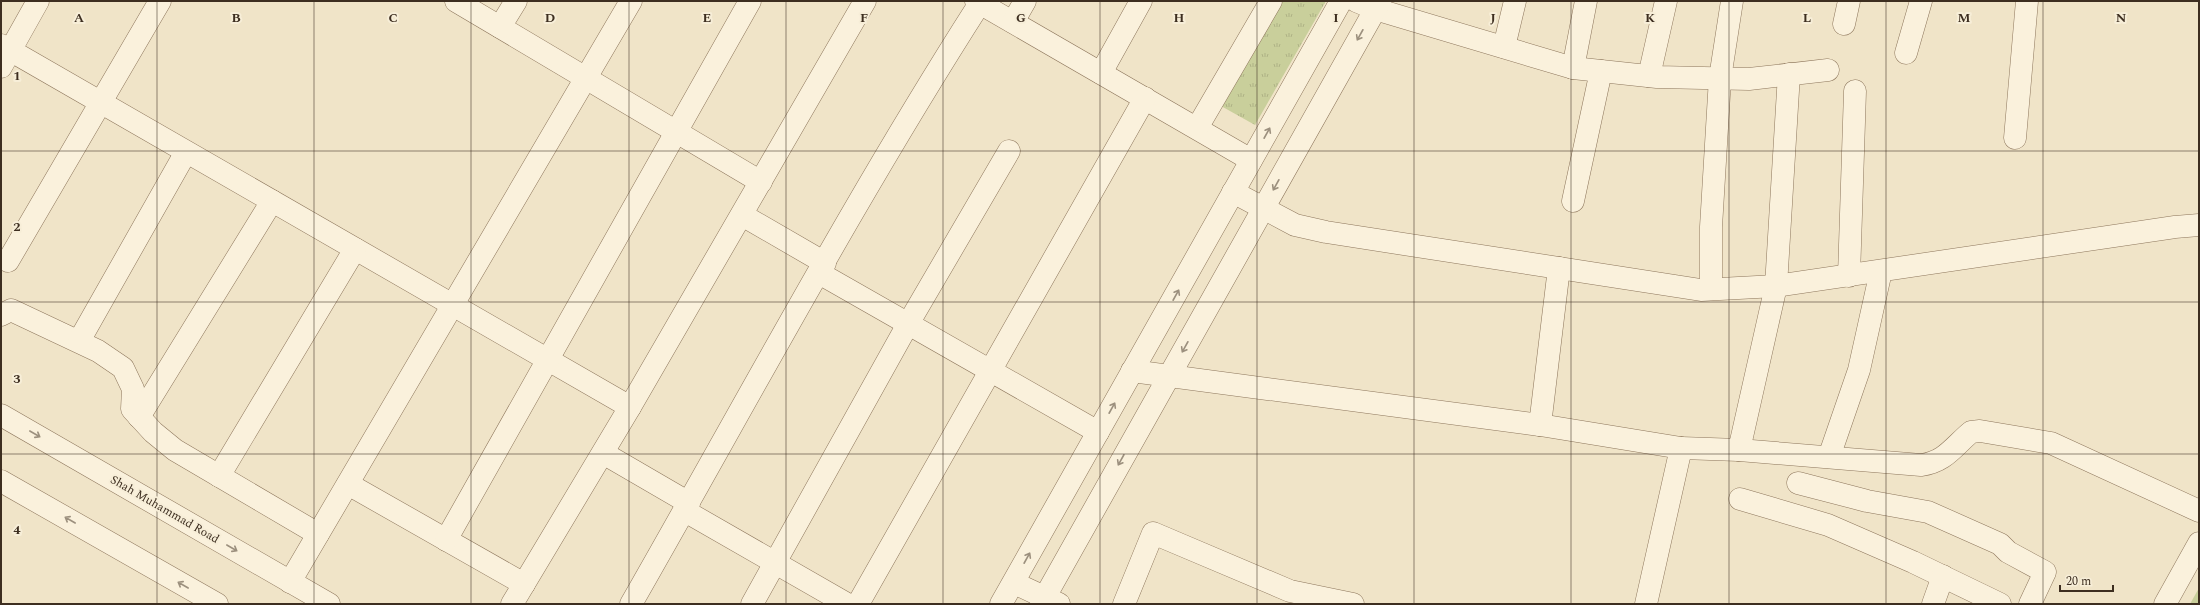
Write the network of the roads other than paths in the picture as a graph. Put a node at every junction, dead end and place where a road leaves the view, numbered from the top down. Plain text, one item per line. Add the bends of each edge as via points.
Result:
1 (38, 1) edge
2 (160, 1) edge
3 (456, 1) edge
4 (516, 1) edge
5 (631, 1) edge
6 (750, 1) edge
7 (865, 1) edge
8 (1025, 1) edge
9 (1141, 1) edge
10 (1271, 1) edge
11 (1341, 1) edge
12 (1515, 1) edge
13 (1586, 1) edge
14 (1666, 1) edge
15 (1732, 1) edge
16 (1849, 1) edge
17 (1921, 1) edge
18 (2027, 1) edge
19 (978, 2) edge
20 (1370, 4) edge
21 (1013, 22) junction
22 (1844, 24) dead end
23 (500, 27) junction
24 (1504, 47) junction
25 (1906, 52) dead end
26 (4, 54) edge
27 (1573, 68) junction
28 (1828, 70) dead end
29 (1601, 71) junction
30 (1101, 73) junction
31 (1789, 74) junction
32 (1649, 76) junction
33 (586, 78) junction
34 (1720, 78) junction
35 (1855, 91) dead end
36 (1145, 98) junction
37 (100, 103) junction
38 (1197, 128) junction
39 (676, 132) junction
40 (2015, 138) dead end
41 (1009, 151) dead end
42 (186, 152) junction
43 (1251, 160) junction
44 (761, 182) junction
45 (1233, 192) junction
46 (272, 201) junction
47 (1573, 201) dead end
48 (1263, 208) junction
49 (742, 215) junction
50 (2199, 225) edge
51 (355, 249) junction
52 (8, 261) dead end
53 (822, 268) junction
54 (1559, 268) junction
55 (1881, 271) junction
56 (1848, 276) junction
57 (1776, 286) junction
58 (1711, 289) junction
59 (452, 305) junction
60 (1, 315) edge
61 (908, 324) junction
62 (79, 342) junction
63 (548, 360) junction
64 (991, 370) junction
65 (1132, 371) junction
66 (1169, 375) junction
67 (630, 408) junction
68 (1, 415) edge
69 (139, 417) junction
70 (1540, 425) junction
71 (1098, 432) junction
72 (1681, 448) junction
73 (1740, 450) junction
74 (603, 452) junction
75 (1829, 457) junction
76 (219, 476) junction
77 (1, 480) edge
78 (1798, 483) dead end
79 (348, 484) junction
80 (1740, 499) dead end
81 (687, 507) junction
82 (2199, 512) edge
83 (318, 534) junction
84 (446, 540) junction
85 (2199, 543) edge
86 (776, 563) junction
87 (1943, 576) junction
88 (290, 582) junction
89 (1014, 583) junction
90 (524, 584) junction
91 (1287, 597) edge
92 (1048, 602) edge
93 (217, 604) edge
94 (329, 604) edge
95 (512, 604) edge
96 (631, 604) edge
97 (752, 604) edge
98 (847, 604) edge
99 (858, 604) edge
100 (1002, 604) edge
101 (1124, 604) edge
102 (1353, 604) edge
103 (1646, 604) edge
104 (1933, 604) edge
105 (2000, 604) edge
106 (2030, 604) edge
107 (2165, 604) edge

1 - 26 street
2 - 37 street
3 - 23 street
4 - 23 street
5 - 33 street
6 - 39 street
7 - 44 street
8 - 21 street
9 - 30 street
10 - 38 street
43 -> 11 street
12 - 24 street
13 - 27 street
14 - 32 street
15 - 34 street
16 - 22 street
17 - 25 street
18 - 40 street
19 - 21 street
19 - 53 street
20 - 24 street
20 -> 48 street
21 - 30 street
23 - 33 street
24 - 27 street
26 - 37 street
27 - 29 street
28 - 31 street
29 - 32 street
29 - 47 street
30 - 36 street
31 - 34 street via 1749,79
31 - 57 street
32 - 34 street
33 - 39 street
33 - 59 street
34 - 58 street via 1711,227
35 - 56 street
36 - 38 street
36 - 64 street
37 - 42 street
37 - 52 street
38 - 43 street
39 - 44 street
39 - 63 street
41 - 61 street
42 - 46 street
42 - 62 street
43 - 45 street
44 - 49 street
45 - 48 street
65 -> 45 street
46 - 51 street
46 - 69 street
48 - 54 street via 1295,225 1326,232
48 -> 66 street
49 - 53 street
49 - 67 street
50 - 55 street
51 - 59 street
51 - 76 street
53 - 61 street
53 - 81 street
54 - 58 street via 1701,290
54 - 70 street
55 - 56 street
55 - 75 street via 1859,370
56 - 57 street
57 - 58 street
57 - 73 street
59 - 63 street
59 - 79 street
60 - 62 street via 11,310
61 - 64 street
61 - 86 street
62 - 69 street via 123,368 133,389 132,409
63 - 67 street
63 - 84 street
64 - 71 street
64 - 99 street
65 - 66 street
71 -> 65 street
66 - 70 street
66 -> 92 street
67 - 74 street
68 -> 88 street, Shah Muhammad Road
69 - 76 street via 175,450
70 - 72 street
89 -> 71 street
72 - 73 street
72 - 103 street
73 - 75 street
74 - 81 street
74 - 90 street
75 - 82 street via 1921,465 1934,463 1971,432 1980,431 2051,443
76 - 83 street
93 -> 77 street
78 - 106 street via 1867,501 1928,512 2000,544 2008,552 2045,572
79 - 83 street
79 - 84 street
80 - 87 street via 1828,525
81 - 86 street
81 - 96 street
83 - 88 street
84 - 90 street
85 - 107 street
86 - 97 street
86 - 98 street
87 - 104 street
87 - 105 street
88 - 94 street, Shah Muhammad Road
89 - 92 street
89 - 100 street
90 - 95 street
91 - 101 street via 1153,533
91 - 102 street

